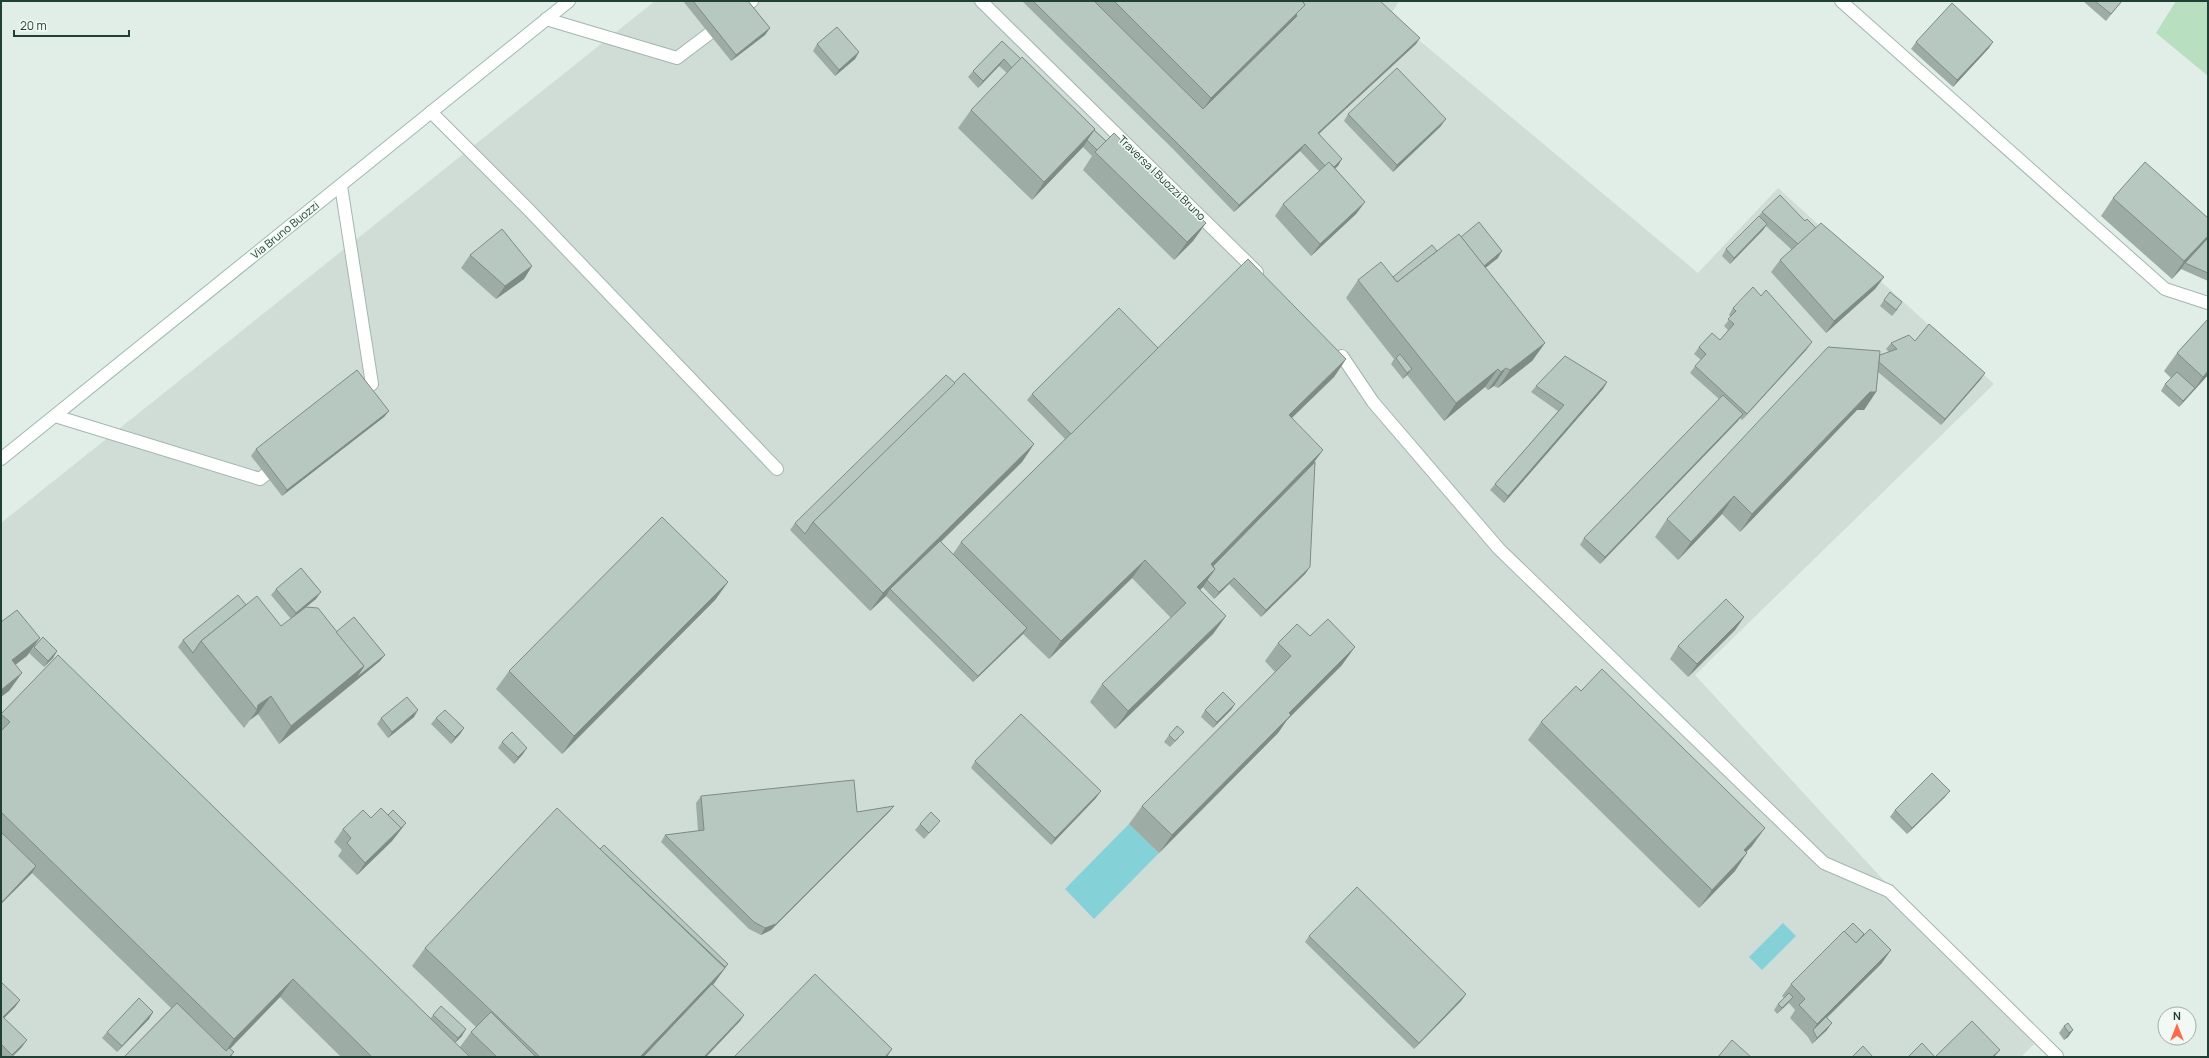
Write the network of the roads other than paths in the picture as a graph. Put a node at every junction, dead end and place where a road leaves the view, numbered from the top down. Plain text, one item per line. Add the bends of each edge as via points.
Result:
1 (569, 1) edge
2 (752, 1) edge
3 (981, 1) edge
4 (1841, 1) edge
5 (546, 19) junction
6 (431, 112) junction
7 (341, 186) junction
8 (1263, 278) edge
9 (2208, 304) edge
10 (1331, 345) edge
11 (348, 404) edge
12 (55, 416) junction
13 (1, 459) edge
14 (284, 459) edge
15 (776, 469) dead end
16 (2056, 1057) edge

1 - 5 main road, Via Bruno Buozzi
2 - 5 main road via 677,58
3 - 8 main road, Traversa I Buozzi Bruno
4 - 9 main road via 2165,289
5 - 6 main road, Via Bruno Buozzi
6 - 7 main road, Via Bruno Buozzi
6 - 15 main road via 528,209
7 - 11 main road via 372,384
7 - 12 main road, Via Bruno Buozzi
10 - 16 main road via 1342,356 1373,402 1498,549 1824,863 1889,891
12 - 13 main road, Via Bruno Buozzi
12 - 14 main road via 260,479

